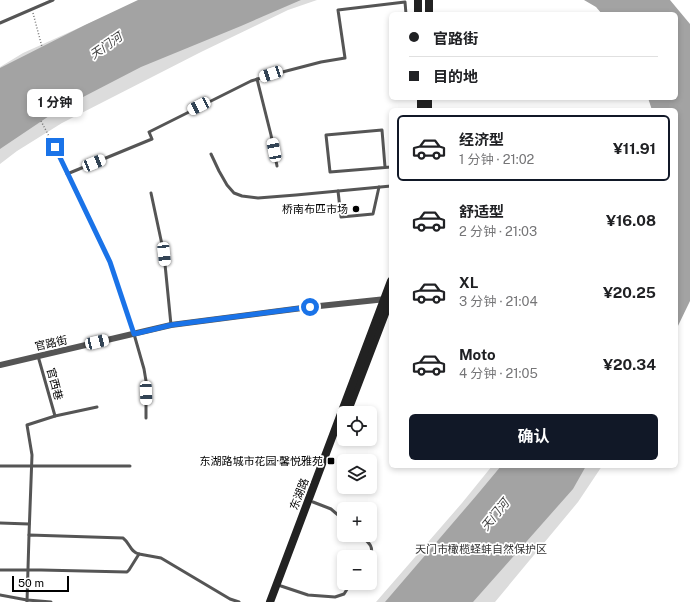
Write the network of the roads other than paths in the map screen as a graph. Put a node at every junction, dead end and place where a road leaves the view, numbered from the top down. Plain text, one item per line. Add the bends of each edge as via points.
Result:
1 (53, 0) edge
2 (418, 1) edge
3 (429, 1) edge
4 (406, 12) edge
5 (418, 12) edge
6 (429, 12) edge
7 (0, 23) edge
8 (257, 79) junction
9 (55, 147) road end
10 (211, 154) dead end
11 (277, 166) dead end
12 (385, 167) junction
13 (389, 167) edge
14 (68, 174) junction
15 (389, 186) edge
16 (379, 187) junction
17 (338, 191) junction
18 (151, 192) dead end
19 (389, 299) edge
20 (171, 325) junction
21 (134, 334) junction
22 (38, 356) junction
23 (0, 365) edge
24 (350, 406) edge
25 (97, 407) dead end
26 (55, 416) junction
27 (146, 418) dead end
28 (337, 439) edge
29 (0, 466) edge
30 (31, 466) junction
31 (130, 466) dead end
32 (313, 502) junction
33 (337, 514) edge
34 (0, 523) edge
35 (29, 524) junction
36 (29, 535) junction
37 (139, 554) junction
38 (0, 570) edge
39 (28, 570) junction
40 (281, 586) junction
41 (347, 590) edge
42 (0, 595) edge
43 (27, 601) edge
44 (51, 602) edge
45 (239, 602) edge
46 (270, 602) edge
47 (275, 602) edge

1 - 7 lane
2 - 5 main road
3 - 6 main road
4 - 8 lane via 404,2 338,10 345,58
8 - 11 lane
8 - 14 lane via 149,132 152,139
9 - 14 lane
10 - 17 lane via 227,185 234,193 242,196 258,198
12 - 12 lane via 330,172 326,135 382,130
12 - 13 lane
14 - 21 lane via 110,262
15 - 16 lane
16 - 17 lane
16 - 17 lane via 374,214 341,217
18 - 20 lane via 164,254
19 - 20 street, 官路街
19 - 24 main road, 东湖路
19 - 46 main road, 东湖路
20 - 21 street, 官路街
21 - 22 street, 官路街
21 - 27 lane via 146,381
22 - 23 street, 官路街
22 - 26 lane, 官西巷
25 - 26 lane
26 - 30 lane via 27,425
28 - 32 main road, 东湖路
29 - 30 lane
30 - 31 lane
30 - 35 lane
32 - 33 lane
32 - 40 main road, 东湖路
34 - 35 lane
35 - 36 lane
36 - 37 lane via 123,538 133,552
36 - 39 lane
37 - 39 lane via 126,572
37 - 45 lane via 161,558
38 - 39 lane
39 - 43 lane
40 - 41 lane via 308,595 335,597 344,594
40 - 47 main road, 东湖路
42 - 43 lane
43 - 44 lane

